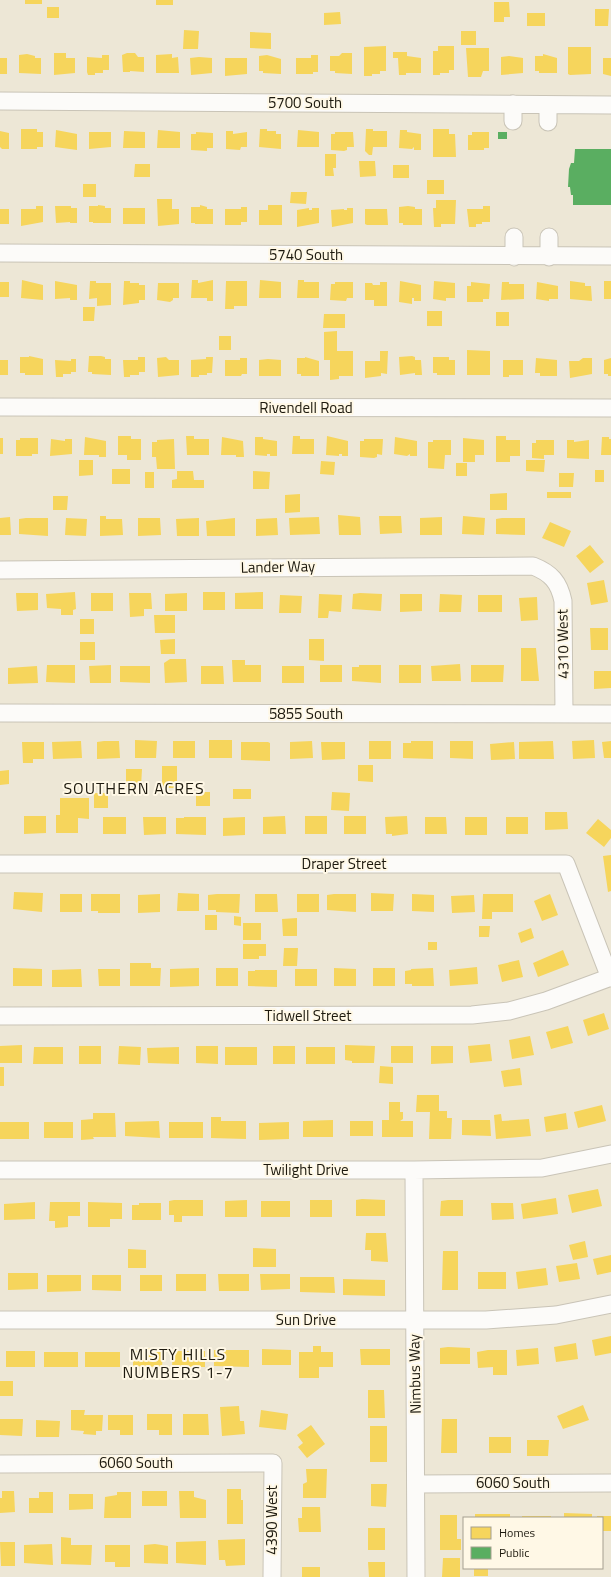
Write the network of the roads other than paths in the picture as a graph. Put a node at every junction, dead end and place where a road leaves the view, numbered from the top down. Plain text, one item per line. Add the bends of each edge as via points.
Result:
1 (0, 101) edge
2 (513, 104) junction
3 (548, 105) junction
4 (611, 105) edge
5 (513, 121) dead end
6 (548, 122) dead end
7 (514, 237) dead end
8 (549, 237) dead end
9 (0, 253) edge
10 (611, 256) edge
11 (514, 257) junction
12 (549, 257) junction
13 (0, 407) edge
14 (611, 408) edge
15 (0, 570) edge
16 (553, 577) joint
17 (0, 713) edge
18 (564, 714) junction
19 (611, 714) edge
20 (0, 864) edge
21 (610, 978) edge
22 (0, 1016) edge
23 (611, 1154) edge
24 (0, 1170) edge
25 (414, 1170) junction
26 (611, 1304) edge
27 (0, 1320) edge
28 (414, 1320) junction
29 (273, 1463) joint
30 (0, 1464) edge
31 (611, 1483) edge
32 (416, 1484) junction
33 (272, 1577) edge
34 (416, 1577) edge

1 - 2 street, 5700 South
2 - 3 street, 5700 South
2 - 5 street
3 - 4 street, 5700 South
3 - 6 street
7 - 11 street
8 - 12 street
9 - 11 street, 5740 South
10 - 12 street, 5740 South
11 - 12 street, 5740 South
13 - 14 street, Rivendell Road
15 - 16 street, Lander Way via 524,565 545,570
16 - 18 street, 4310 West via 563,601
17 - 18 street, 5855 South
18 - 19 street, 5855 South
20 - 21 street, Draper Street via 566,864
21 - 22 street, Tidwell Street via 510,1011 472,1015
23 - 25 street, Twilight Drive via 542,1168
24 - 25 street, Twilight Drive
25 - 28 street, Nimbus Way
26 - 28 street, Sun Drive via 556,1315 517,1319
27 - 28 street, Sun Drive
28 - 32 street, Nimbus Way
29 - 30 street, 6060 South
29 - 33 street, 4390 West
31 - 32 street, 6060 South
32 - 34 street, Nimbus Way

